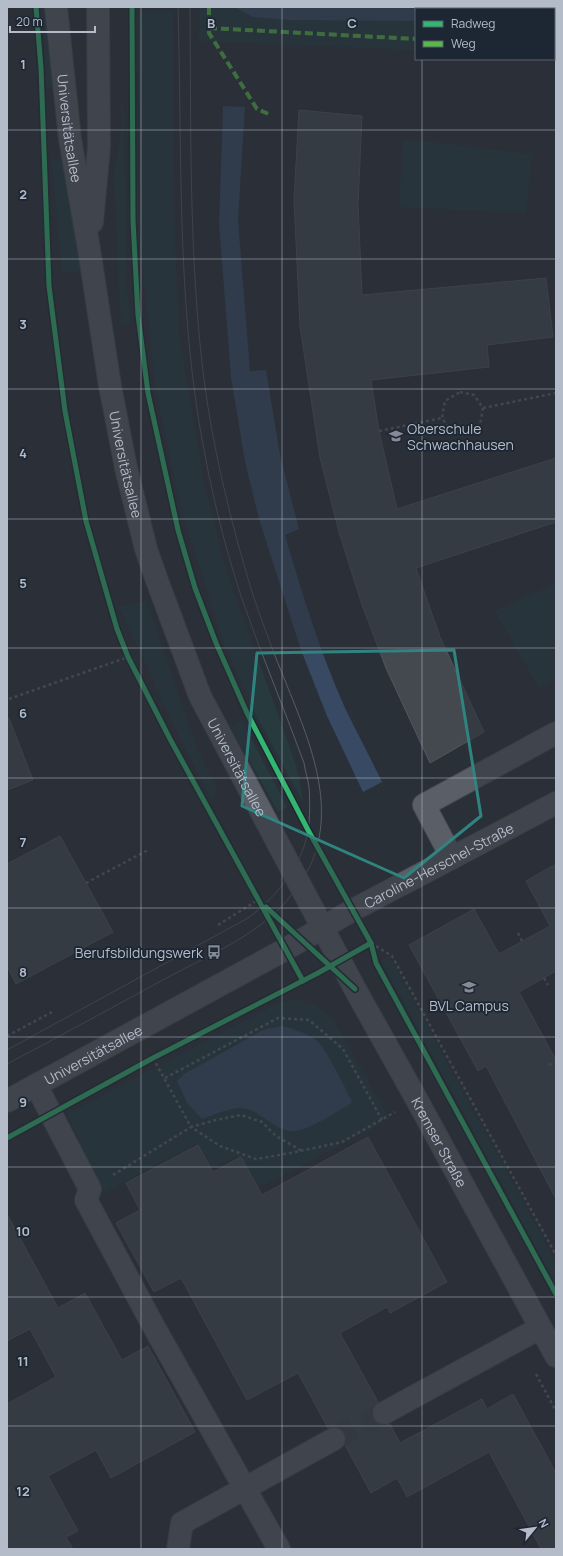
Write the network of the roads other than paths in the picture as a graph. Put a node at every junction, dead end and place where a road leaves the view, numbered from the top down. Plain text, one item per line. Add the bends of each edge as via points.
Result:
1 (56, 7) edge
2 (98, 7) edge
3 (89, 249) junction
4 (556, 733) edge
5 (556, 803) edge
6 (452, 858) junction
7 (322, 928) junction
8 (36, 1085) junction
9 (7, 1101) edge
10 (540, 1328) junction
11 (556, 1356) edge
12 (384, 1413) tunnel mouth
13 (334, 1439) tunnel mouth
14 (244, 1489) junction
15 (178, 1549) edge
16 (279, 1549) edge

1 - 3 street, Universitätsallee via 70,139
2 - 3 street, Universitätsallee via 99,147
3 - 7 street, Universitätsallee via 110,386 126,468 146,549 200,696
4 - 6 street via 424,805
5 - 6 street, Caroline-Herschel-Straße
6 - 7 street, Caroline-Herschel-Straße
7 - 8 street, Universitätsallee
7 - 10 street, Kremser Straße
8 - 9 street, Universitätsallee
8 - 14 street via 90,1189 86,1200
10 - 11 street, Kremser Straße
10 - 12 street
13 - 14 street
14 - 15 street via 182,1523
14 - 16 street

